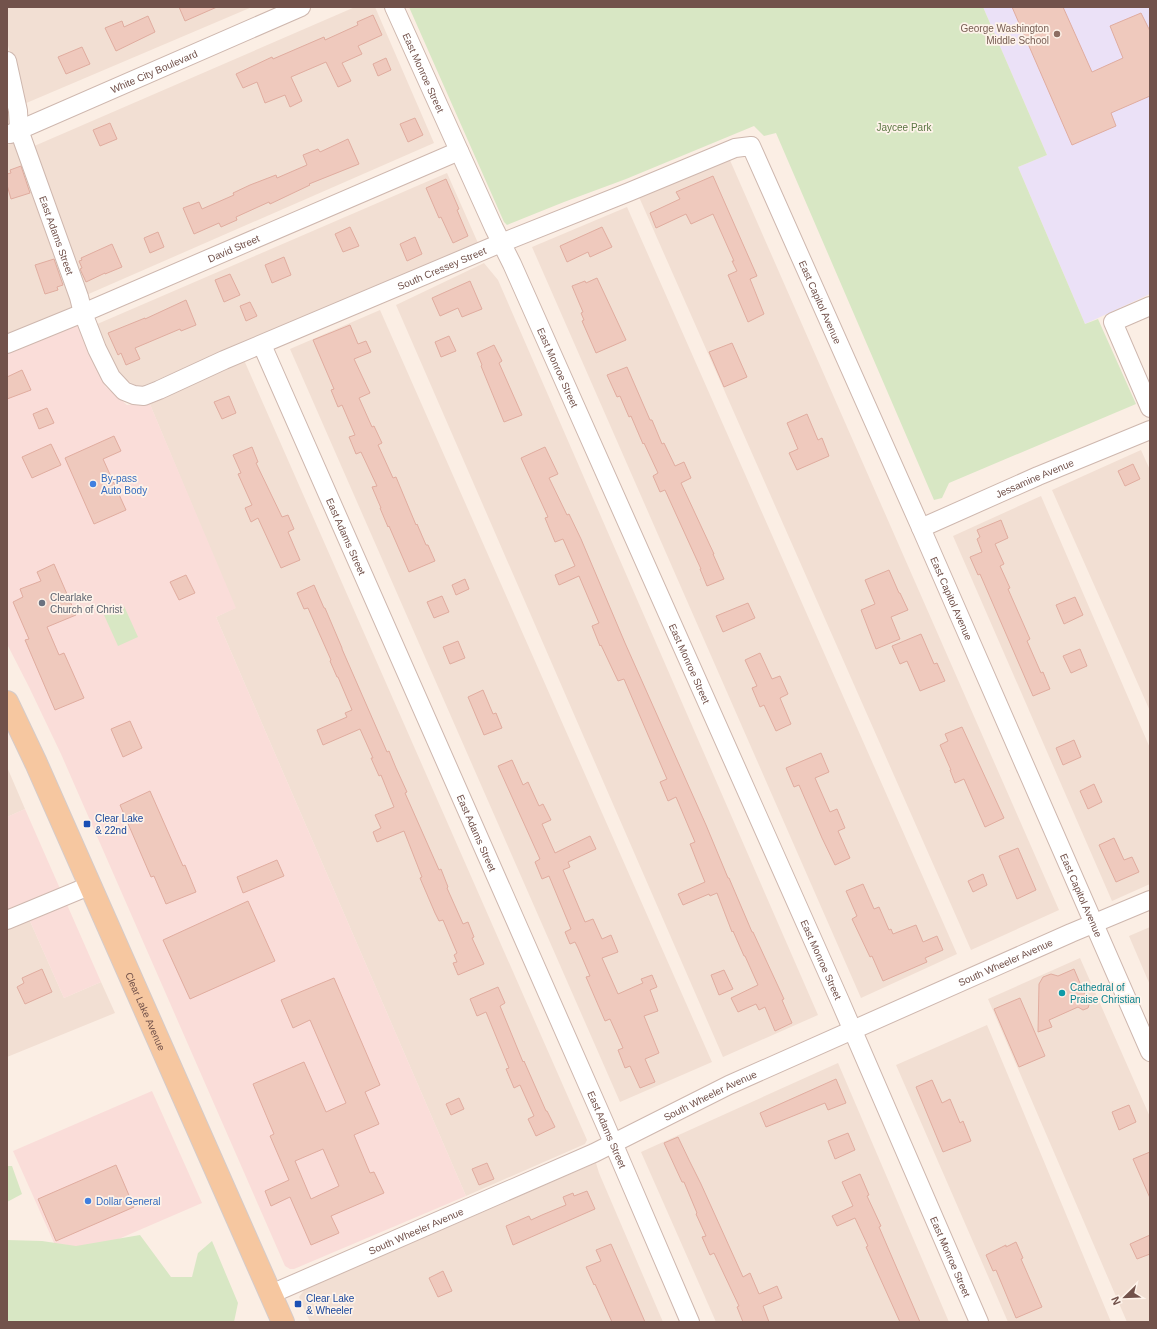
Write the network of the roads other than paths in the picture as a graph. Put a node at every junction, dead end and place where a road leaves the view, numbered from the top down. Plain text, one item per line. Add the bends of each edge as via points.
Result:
1 (301, 7) edge
2 (394, 7) edge
3 (7, 61) edge
4 (13, 133) edge
5 (752, 146) joint
6 (459, 151) junction
7 (501, 243) junction
8 (1150, 306) edge
9 (83, 313) junction
10 (7, 344) edge
11 (262, 345) junction
12 (134, 395) joint
13 (1150, 408) edge
14 (1150, 430) edge
15 (921, 528) junction
16 (7, 702) edge
17 (90, 886) junction
18 (1150, 900) edge
19 (7, 920) edge
20 (1094, 924) junction
21 (853, 1031) junction
22 (1150, 1052) edge
23 (613, 1143) junction
24 (271, 1294) junction
25 (283, 1322) edge
26 (690, 1322) edge
27 (980, 1322) edge

1 - 4 street, White City Boulevard
2 - 6 street, East Monroe Street
3 - 4 street, East Adams Street via 18,111
4 - 9 street, East Adams Street via 79,297
5 - 7 street, South Cressey Street via 735,148
5 - 15 street, East Capitol Avenue
6 - 7 street, East Monroe Street
6 - 9 street, David Street
7 - 11 street, South Cressey Street
7 - 21 street, East Monroe Street
8 - 13 street via 1113,322
9 - 10 street, David Street
9 - 12 street, East Adams Street via 111,377 124,391
11 - 12 street, South Cressey Street via 144,396
11 - 23 street, East Adams Street
14 - 15 street, Jessamine Avenue
15 - 20 street, East Capitol Avenue
16 - 17 main road, Clear Lake Avenue
17 - 19 street
17 - 24 main road, Clear Lake Avenue
18 - 20 street, South Wheeler Avenue
20 - 21 street, South Wheeler Avenue
20 - 22 street, East Capitol Avenue
21 - 23 street, South Wheeler Avenue via 729,1085
21 - 27 street, East Monroe Street
23 - 24 street, South Wheeler Avenue
23 - 26 street, East Adams Street
24 - 25 main road, Clear Lake Avenue

